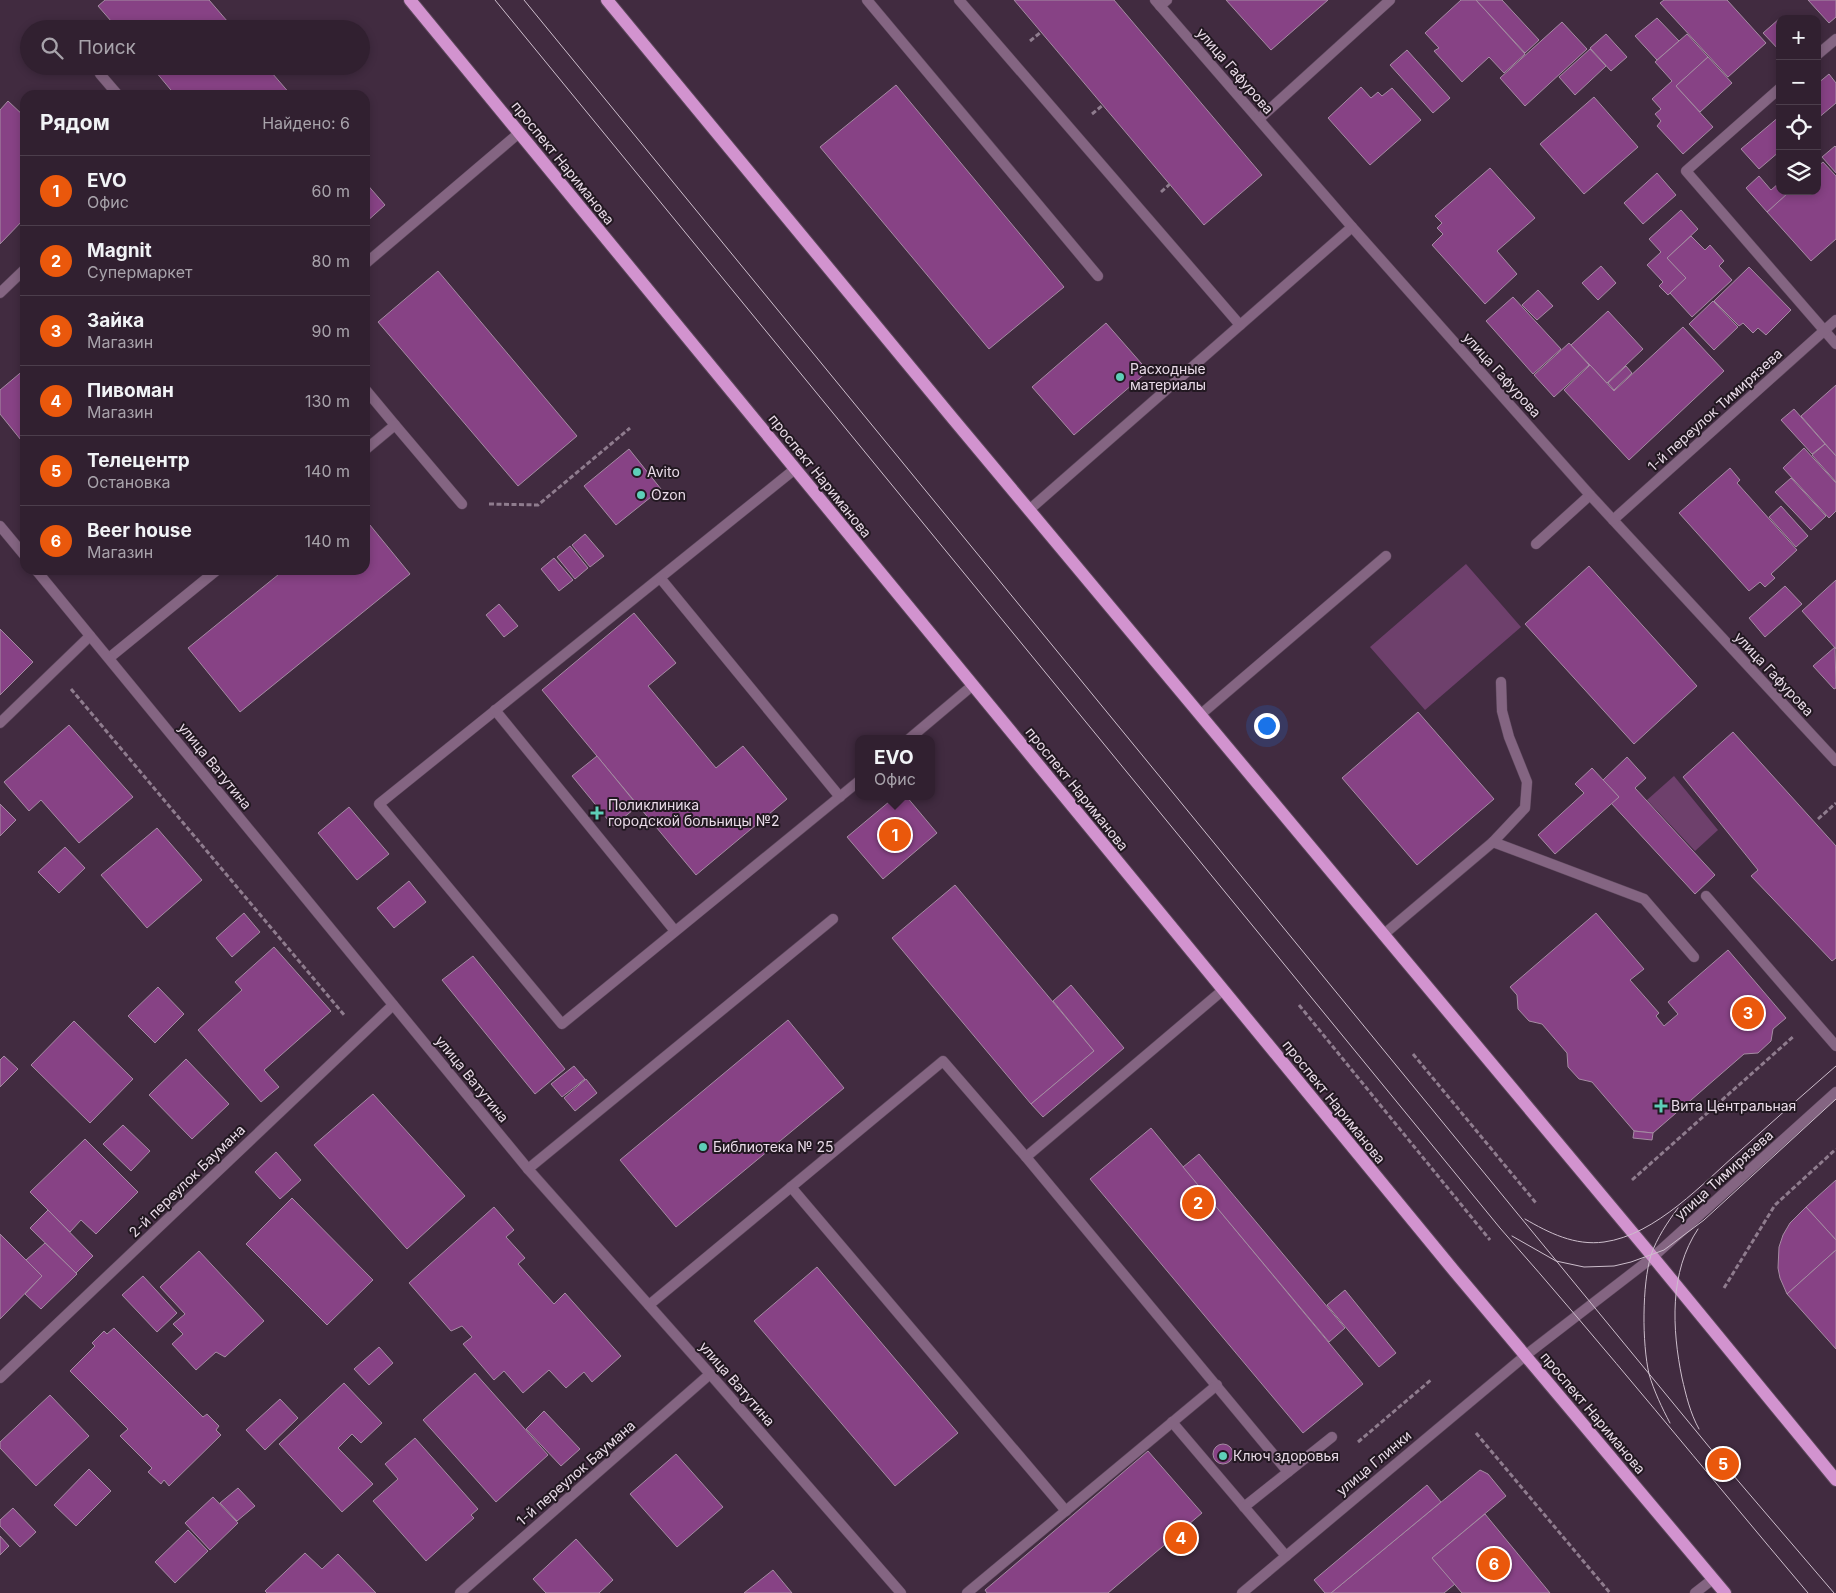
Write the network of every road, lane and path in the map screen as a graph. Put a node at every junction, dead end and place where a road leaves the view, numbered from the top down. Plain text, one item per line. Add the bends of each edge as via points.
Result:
1 (410, 0) edge
2 (607, 0) edge
3 (867, 0) edge
4 (959, 0) edge
5 (1390, 0) edge
6 (1161, 2) edge
7 (1836, 39) edge
8 (1821, 52) edge
9 (101, 75) edge
10 (114, 90) edge
11 (1776, 92) edge
12 (1259, 119) junction
13 (519, 133) junction
14 (1352, 227) junction
15 (370, 260) edge
16 (20, 275) edge
17 (1098, 276) dead end
18 (0, 293) edge
19 (1836, 320) edge
20 (1240, 325) junction
21 (1824, 331) junction
22 (1836, 344) edge
23 (370, 396) edge
24 (395, 426) junction
25 (630, 428) dead end
26 (370, 446) edge
27 (795, 469) junction
28 (1590, 496) junction
29 (462, 504) joint
30 (1029, 510) junction
31 (1613, 520) junction
32 (0, 526) edge
33 (1536, 544) dead end
34 (20, 550) edge
35 (1386, 556) dead end
36 (40, 575) edge
37 (211, 575) edge
38 (660, 579) junction
39 (90, 636) junction
40 (109, 658) junction
41 (55, 669) junction
42 (1502, 682) dead end
43 (973, 685) junction
44 (495, 710) junction
45 (1200, 715) junction
46 (0, 723) edge
47 (914, 735) edge
48 (1836, 761) edge
49 (855, 784) edge
50 (840, 797) junction
51 (1836, 803) edge
52 (1818, 819) dead end
53 (1493, 842) junction
54 (1706, 896) dead end
55 (833, 920) dead end
56 (674, 932) junction
57 (1383, 935) junction
58 (1694, 957) dead end
59 (1223, 990) junction
60 (393, 1005) junction
61 (1299, 1005) dead end
62 (1812, 1019) junction
63 (360, 1035) junction
64 (1836, 1046) edge
65 (1413, 1054) dead end
66 (1836, 1092) edge
67 (1836, 1149) edge
68 (1026, 1156) junction
69 (528, 1169) junction
70 (1632, 1180) dead end
71 (790, 1187) junction
72 (1536, 1203) dead end
73 (1490, 1240) dead end
74 (1653, 1257) junction
75 (1724, 1288) dead end
76 (649, 1304) junction
77 (1526, 1356) junction
78 (710, 1374) junction
79 (0, 1378) edge
80 (1432, 1379) dead end
81 (1217, 1385) junction
82 (1172, 1422) junction
83 (1473, 1429) dead end
84 (1332, 1437) dead end
85 (1352, 1446) dead end
86 (1288, 1472) junction
87 (1836, 1480) edge
88 (1244, 1507) junction
89 (1066, 1511) junction
90 (1286, 1556) junction
91 (1713, 1578) junction
92 (460, 1593) edge
93 (901, 1593) edge
94 (967, 1593) edge
95 (1242, 1593) edge
96 (1610, 1593) edge
97 (1695, 1593) edge
98 (1725, 1593) edge

1 - 13 main road, проспект Нариманова
2 - 30 main road
3 - 17 street
4 - 20 street
5 - 12 street
6 - 12 street, улица Гафурова
7 - 8 street
9 - 10 street
11 - 21 street via 1686,171
12 - 14 street, улица Гафурова
13 - 15 street
13 - 27 main road, проспект Нариманова
14 - 20 street
14 - 28 street, улица Гафурова
16 - 18 street
19 - 21 street, 1-й переулок Тимирязева
20 - 30 street
21 - 22 street
21 - 31 street, 1-й переулок Тимирязева
23 - 24 street
24 - 26 street
24 - 29 street
25 - 29 path via 538,505
27 - 38 street
27 - 43 main road, проспект Нариманова
28 - 31 street, улица Гафурова
28 - 33 street
30 - 45 main road
31 - 48 street, улица Гафурова
32 - 34 street
35 - 45 street
36 - 39 street, улица Ватутина
37 - 40 street
38 - 44 street
38 - 50 street
39 - 40 street, улица Ватутина
39 - 41 street
40 - 60 street, улица Ватутина
41 - 46 street
41 - 63 path
42 - 53 street via 1502,711 1527,782 1525,808
43 - 47 street
43 - 59 main road, проспект Нариманова
44 - 56 street
44 - 56 street via 379,804 562,1024
45 - 57 main road
49 - 50 street
50 - 56 street
51 - 52 path
53 - 57 street
53 - 58 street via 1644,899
54 - 62 street
55 - 69 street
57 - 74 main road
59 - 68 street
59 - 77 main road, проспект Нариманова
60 - 63 street, 2-й переулок Баумана
60 - 69 street, улица Ватутина
61 - 73 path
62 - 64 street
62 - 70 path
63 - 79 street, 2-й переулок Баумана
65 - 72 path
66 - 74 street, улица Тимирязева
67 - 75 path via 1775,1205
68 - 71 street via 943,1061
68 - 81 street
69 - 76 street, улица Ватутина
71 - 76 street
71 - 89 street
74 - 77 street, улица Тимирязева
74 - 87 main road
76 - 78 street, улица Ватутина
77 - 90 street, улица Глинки
77 - 91 main road, проспект Нариманова
78 - 92 street, 1-й переулок Баумана
78 - 93 street, улица Ватутина
80 - 85 path
81 - 82 street
81 - 86 street
82 - 88 street
82 - 89 street
83 - 96 path
84 - 86 street
86 - 88 street
88 - 90 street
89 - 94 street
90 - 95 street, улица Глинки
91 - 97 street
91 - 98 main road, проспект Нариманова

